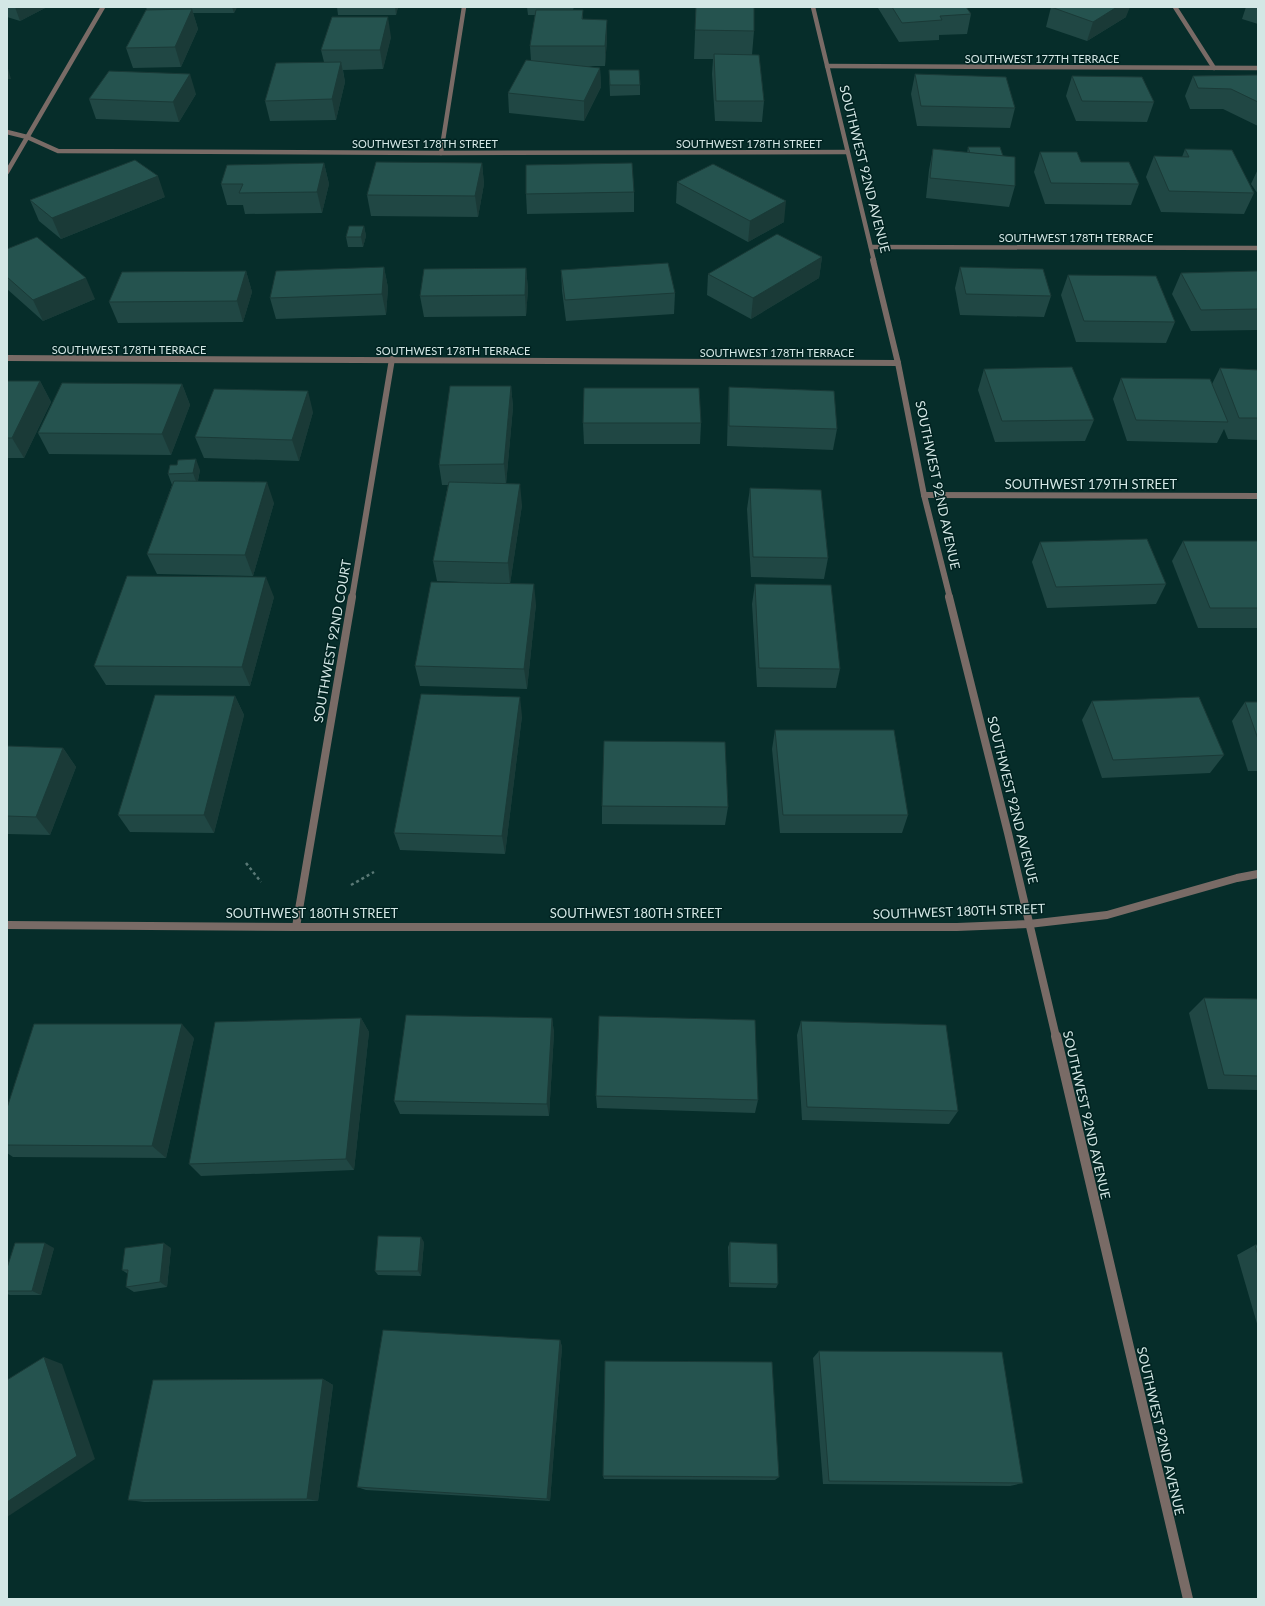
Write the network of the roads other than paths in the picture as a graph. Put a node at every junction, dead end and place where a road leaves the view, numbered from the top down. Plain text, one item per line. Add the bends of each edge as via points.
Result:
1 (103, 7) edge
2 (464, 7) edge
3 (813, 7) edge
4 (1175, 7) edge
5 (827, 66) junction
6 (1214, 68) junction
7 (1258, 68) edge
8 (7, 132) edge
9 (27, 137) junction
10 (847, 152) junction
11 (441, 153) junction
12 (7, 172) edge
13 (871, 247) junction
14 (1258, 248) edge
15 (7, 358) edge
16 (392, 360) junction
17 (898, 363) junction
18 (924, 495) junction
19 (1258, 496) edge
20 (1258, 874) edge
21 (1029, 924) junction
22 (7, 925) edge
23 (296, 927) junction
24 (1188, 1599) edge

1 - 9 street
2 - 11 street
3 - 5 street, SOUTHWEST 92ND AVENUE
4 - 6 street
5 - 6 street, SOUTHWEST 177TH TERRACE
5 - 10 street, SOUTHWEST 92ND AVENUE
6 - 7 street, SOUTHWEST 177TH TERRACE
8 - 9 street, SOUTHWEST 178TH STREET
9 - 11 street, SOUTHWEST 178TH STREET via 58,151
9 - 12 street
10 - 11 street, SOUTHWEST 178TH STREET
10 - 13 street, SOUTHWEST 92ND AVENUE
13 - 14 street, SOUTHWEST 178TH TERRACE
13 - 17 street, SOUTHWEST 92ND AVENUE
15 - 16 street, SOUTHWEST 178TH TERRACE
16 - 17 street, SOUTHWEST 178TH TERRACE
16 - 23 street, SOUTHWEST 92ND COURT
17 - 18 street, SOUTHWEST 92ND AVENUE
18 - 19 street, SOUTHWEST 179TH STREET
18 - 21 street, SOUTHWEST 92ND AVENUE
20 - 21 street, SOUTHWEST 180TH STREET via 1107,915
21 - 23 street, SOUTHWEST 180TH STREET via 958,927
21 - 24 street, SOUTHWEST 92ND AVENUE
22 - 23 street, SOUTHWEST 180TH STREET

